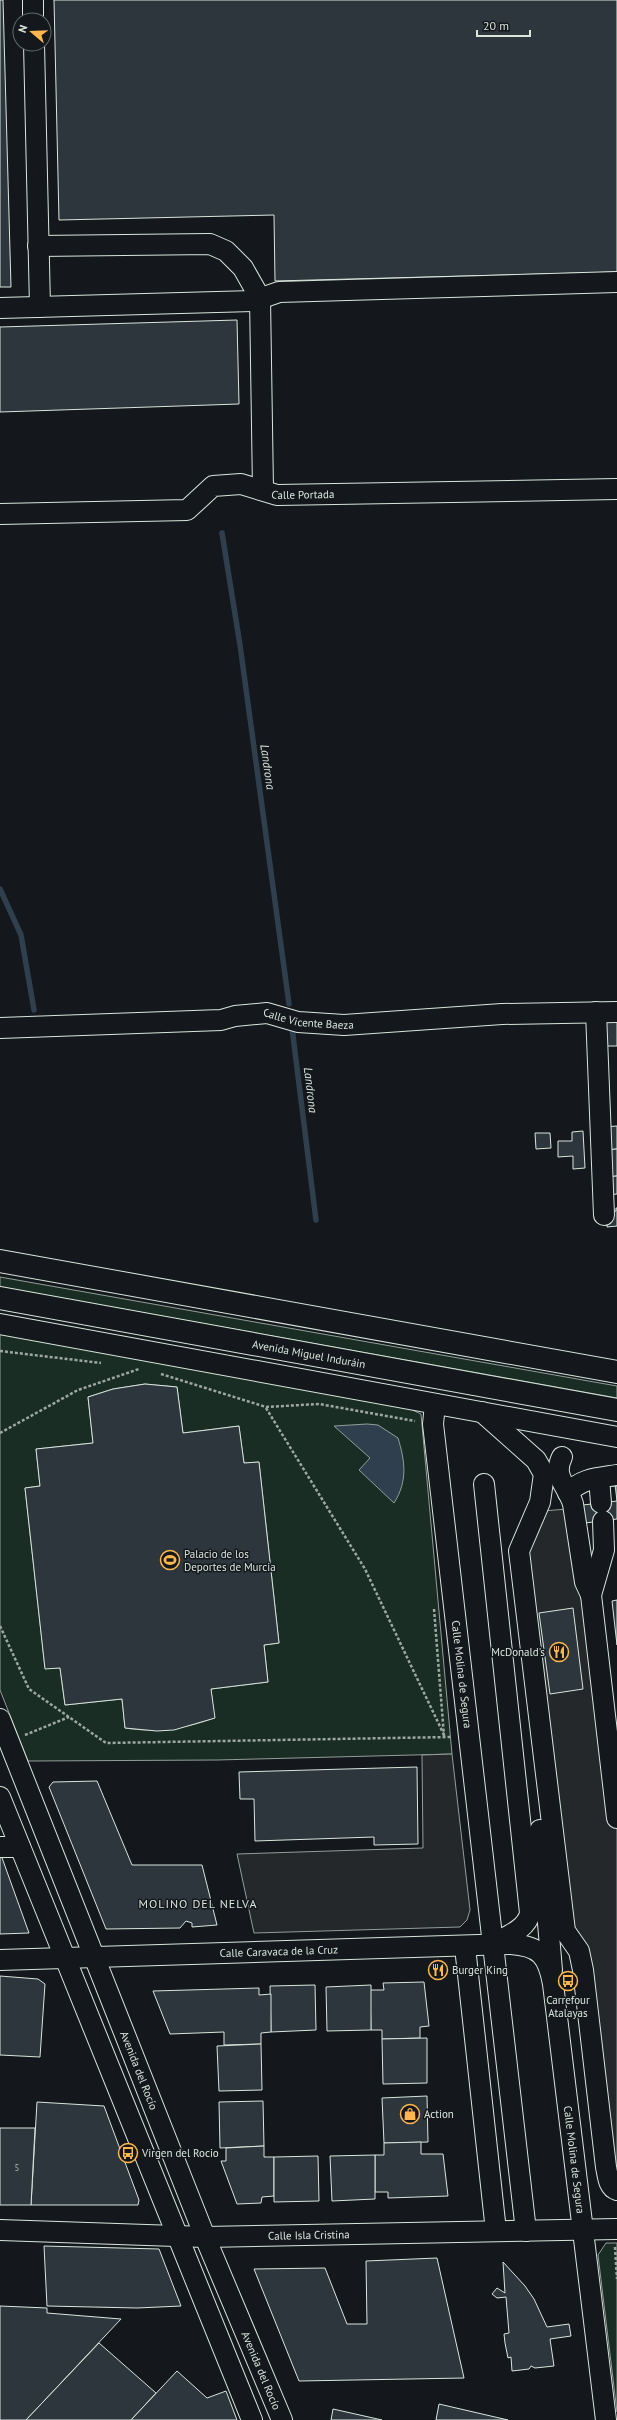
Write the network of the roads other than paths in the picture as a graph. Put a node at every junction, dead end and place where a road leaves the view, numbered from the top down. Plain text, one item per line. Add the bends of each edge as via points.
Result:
1 (32, 0) edge
2 (33, 12) edge
3 (34, 52) edge
4 (38, 246) junction
5 (617, 282) edge
6 (260, 298) junction
7 (40, 307) junction
8 (0, 308) edge
9 (617, 489) edge
10 (263, 490) junction
11 (0, 514) edge
12 (596, 1012) junction
13 (617, 1012) edge
14 (0, 1028) edge
15 (604, 1215) dead end
16 (0, 1261) edge
17 (0, 1298) edge
18 (0, 1324) edge
19 (617, 1372) edge
20 (435, 1404) junction
21 (617, 1410) edge
22 (482, 1412) junction
23 (617, 1437) edge
24 (562, 1457) dead end
25 (608, 1476) edge
26 (484, 1484) dead end
27 (568, 1493) junction
28 (591, 1595) junction
29 (0, 1719) edge
30 (533, 1752) dead end
31 (0, 1797) edge
32 (617, 1818) edge
33 (20, 1846) junction
34 (0, 1847) edge
35 (492, 1945) junction
36 (465, 1947) junction
37 (95, 1957) junction
38 (67, 1959) junction
39 (0, 1960) edge
40 (553, 1984) junction
41 (617, 2190) edge
42 (615, 2229) edge
43 (0, 2230) edge
44 (582, 2230) junction
45 (496, 2231) junction
46 (526, 2231) junction
47 (176, 2236) junction
48 (205, 2237) junction
49 (252, 2420) edge
50 (282, 2420) edge
51 (606, 2420) edge

1 - 2 street
3 - 4 street
4 - 6 street via 210,244 226,252 243,268
4 - 7 street
5 - 6 street via 279,292
6 - 7 street via 253,301
6 - 10 street
7 - 8 street
9 - 10 street, Calle Portada via 282,494
10 - 11 street, Calle Portada via 241,484 213,486 187,510
12 - 13 street, Calle Vicente Baeza
12 - 14 street, Calle Vicente Baeza via 502,1014 344,1024 298,1022 267,1013 221,1020
12 - 15 street
16 - 19 main road
17 - 21 main road, Avenida Miguel Induráin
18 - 20 street
20 - 22 street
20 - 35 street, Calle Molina de Segura via 433,1424 484,1856
22 - 23 street
22 - 41 street via 536,1460 544,1474 540,1502 519,1551 565,1931 579,1951 583,1970 606,2167 609,2182 613,2189
24 - 27 street via 558,1464 558,1475
25 - 27 street via 578,1483
25 - 28 street via 602,1512 604,1550
26 - 35 street via 530,1913 523,1926
27 - 28 street via 573,1504 585,1582
28 - 32 street
29 - 37 street, Avenida del Rocío
30 - 40 street
31 - 33 street
33 - 34 street
33 - 38 street
35 - 36 street, Calle Caravaca de la Cruz
35 - 40 street, Calle Molina de Segura via 519,1944 535,1949 546,1959
35 - 46 street, Calle Molina de Segura
36 - 37 street, Calle Caravaca de la Cruz
36 - 45 street
37 - 38 street, Calle Caravaca de la Cruz
37 - 48 street, Avenida del Rocío
38 - 39 street, Calle Caravaca de la Cruz
38 - 47 street
40 - 44 street, Calle Molina de Segura
42 - 44 street, Calle Isla Cristina
43 - 47 street, Calle Isla Cristina
44 - 46 street, Calle Isla Cristina
44 - 51 street, Calle Molina de Segura
45 - 46 street, Calle Isla Cristina
45 - 48 street, Calle Isla Cristina
47 - 48 street, Calle Isla Cristina
47 - 49 street
48 - 50 street, Avenida del Rocío

